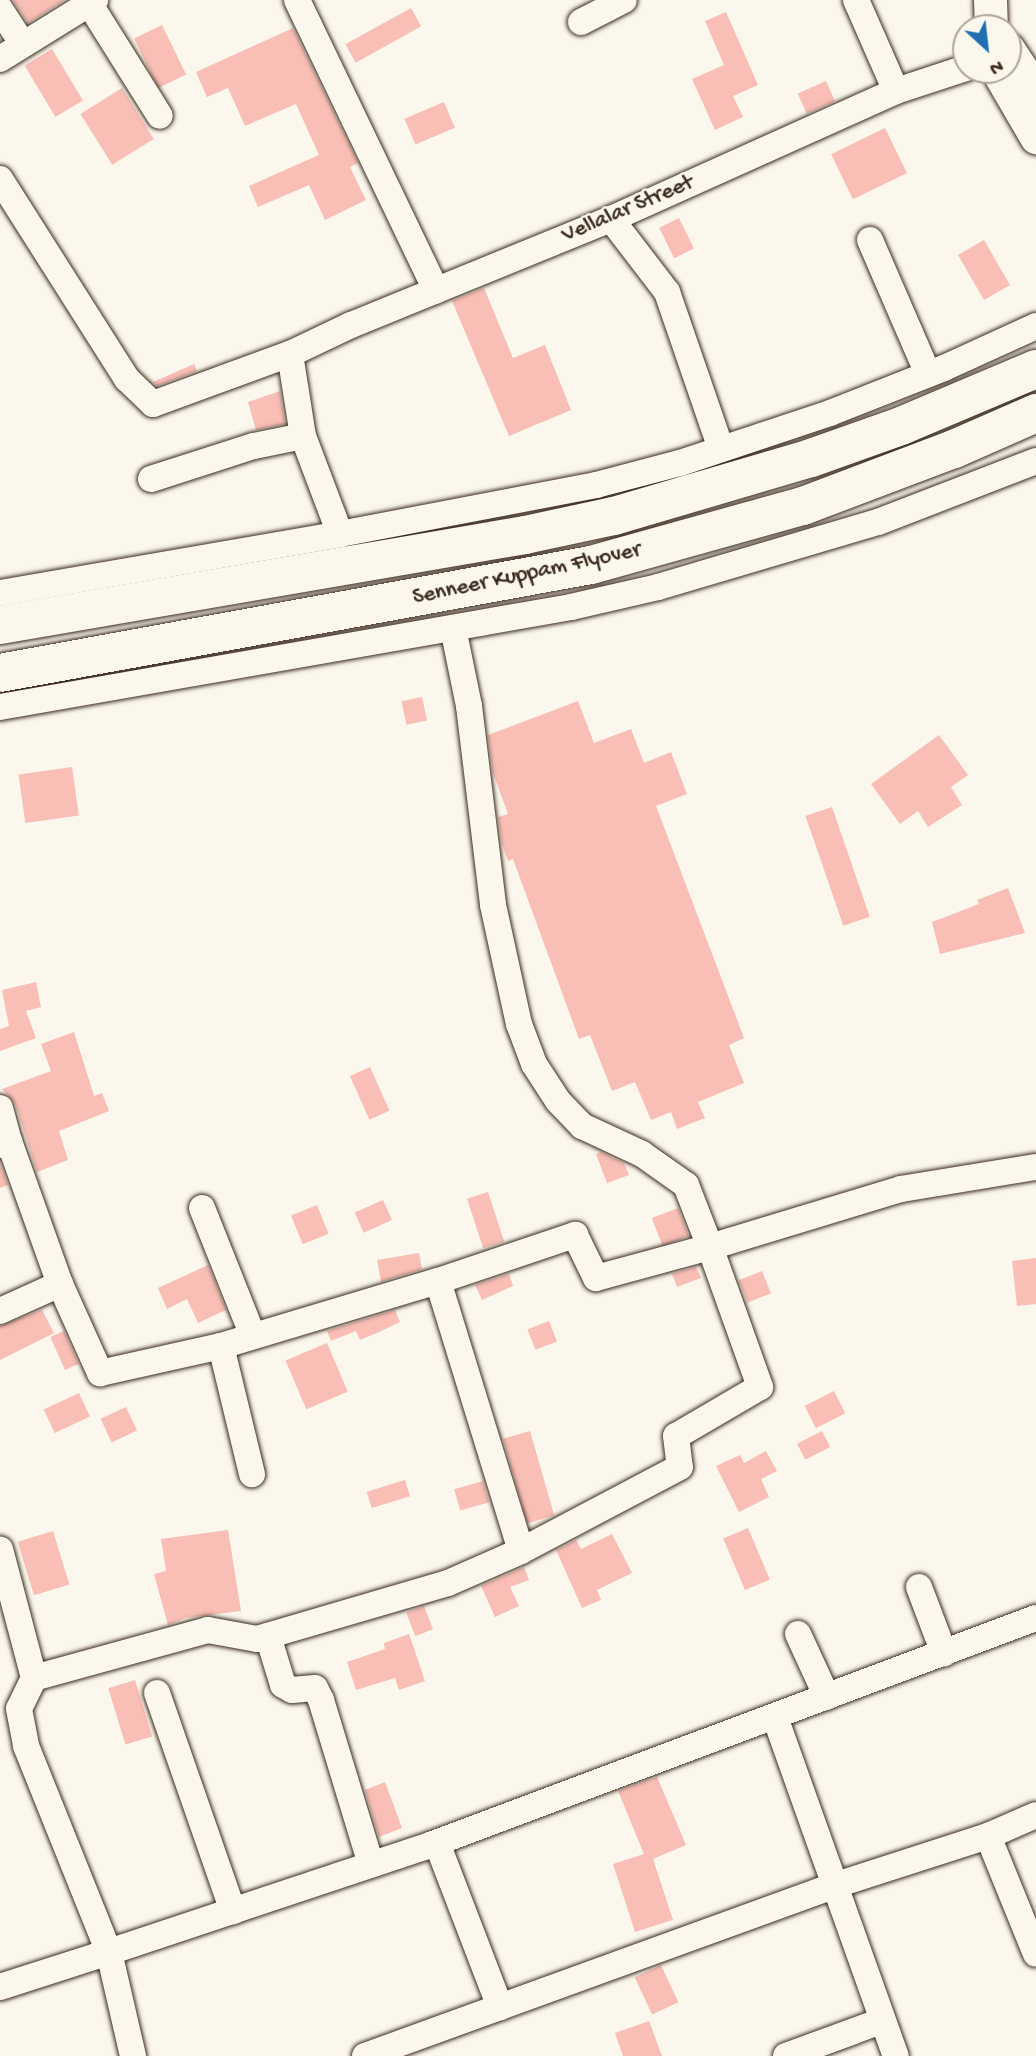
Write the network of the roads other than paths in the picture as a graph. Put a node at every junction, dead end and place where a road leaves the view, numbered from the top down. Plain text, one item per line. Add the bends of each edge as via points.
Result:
1 (297, 0) edge
2 (624, 0) edge
3 (856, 0) edge
4 (92, 2) edge
5 (0, 9) edge
6 (581, 22) dead end
7 (22, 43) junction
8 (0, 59) edge
9 (952, 72) edge
10 (1022, 75) edge
11 (1016, 84) edge
12 (896, 90) junction
13 (1036, 91) edge
14 (160, 116) dead end
15 (1036, 137) edge
16 (0, 179) edge
17 (611, 219) junction
18 (870, 240) dead end
19 (436, 290) junction
20 (1036, 326) edge
21 (290, 354) junction
22 (1036, 369) edge
23 (928, 374) junction
24 (1036, 414) edge
25 (303, 436) junction
26 (721, 449) junction
27 (1036, 461) edge
28 (151, 479) dead end
29 (340, 534) junction
30 (0, 593) edge
31 (0, 625) edge
32 (453, 628) junction
33 (0, 673) edge
34 (0, 707) edge
35 (0, 1108) edge
36 (4, 1143) edge
37 (1036, 1167) edge
38 (202, 1208) dead end
39 (710, 1247) junction
40 (438, 1280) junction
41 (60, 1284) junction
42 (0, 1311) edge
43 (253, 1336) junction
44 (221, 1346) junction
45 (251, 1474) dead end
46 (0, 1549) edge
47 (521, 1551) junction
48 (919, 1587) dead end
49 (1036, 1618) edge
50 (798, 1634) dead end
51 (268, 1636) junction
52 (944, 1653) junction
53 (34, 1678) junction
54 (157, 1693) dead end
55 (827, 1697) junction
56 (9, 1712) edge
57 (775, 1717) junction
58 (1036, 1815) edge
59 (988, 1836) junction
60 (437, 1843) junction
61 (371, 1865) junction
62 (835, 1885) junction
63 (233, 1912) junction
64 (108, 1952) junction
65 (1036, 1954) edge
66 (0, 1987) edge
67 (500, 2007) junction
68 (881, 2021) junction
69 (133, 2056) edge
70 (365, 2056) edge
71 (786, 2056) edge
72 (896, 2056) edge

1 - 19 street
2 - 6 street
3 - 12 street
4 - 7 street
4 - 14 street
5 - 7 street
7 - 8 street
9 - 12 street, Vellalar Street
10 - 13 main road
11 - 15 main road
12 - 17 street, Vellalar Street
16 - 21 street, Vellalar Street via 127,379 153,404
17 - 19 street, Vellalar Street
17 - 26 street via 667,292
18 - 23 street
19 - 21 street, Vellalar Street
20 - 23 street
21 - 25 street
22 - 31 highway, Senneer Kuppam Flyover via 837,449 614,516
23 - 26 street
24 - 33 highway, Senneer Kuppam Flyover via 803,506 591,565
25 - 28 street via 254,446
25 - 29 street
26 - 29 street via 596,485
27 - 32 street via 878,522 739,565 570,607
29 - 30 street
32 - 34 street
32 - 39 street via 469,706 493,905 519,1024 534,1063 558,1101 582,1126 642,1154 685,1185
35 - 36 street
36 - 41 street
37 - 39 street via 901,1189
38 - 43 street
39 - 40 street via 597,1278 575,1235
39 - 47 street via 760,1387 676,1436 680,1467
40 - 43 street
40 - 47 street
41 - 42 street
41 - 44 street via 100,1373
43 - 44 street
44 - 45 street
46 - 53 street
47 - 51 street via 448,1583
48 - 52 street
49 - 52 street
50 - 55 street
51 - 53 street via 257,1639 208,1630
51 - 61 street via 283,1685 292,1690 315,1688 321,1700
52 - 55 street
53 - 56 street
54 - 63 street
55 - 57 street
56 - 64 street
57 - 60 street
57 - 62 street
58 - 59 street
59 - 62 street
59 - 65 street
60 - 61 street
60 - 67 street
61 - 63 street
62 - 67 street
62 - 68 street
63 - 64 street
64 - 66 street
64 - 69 street
67 - 70 street
68 - 71 street
68 - 72 street

